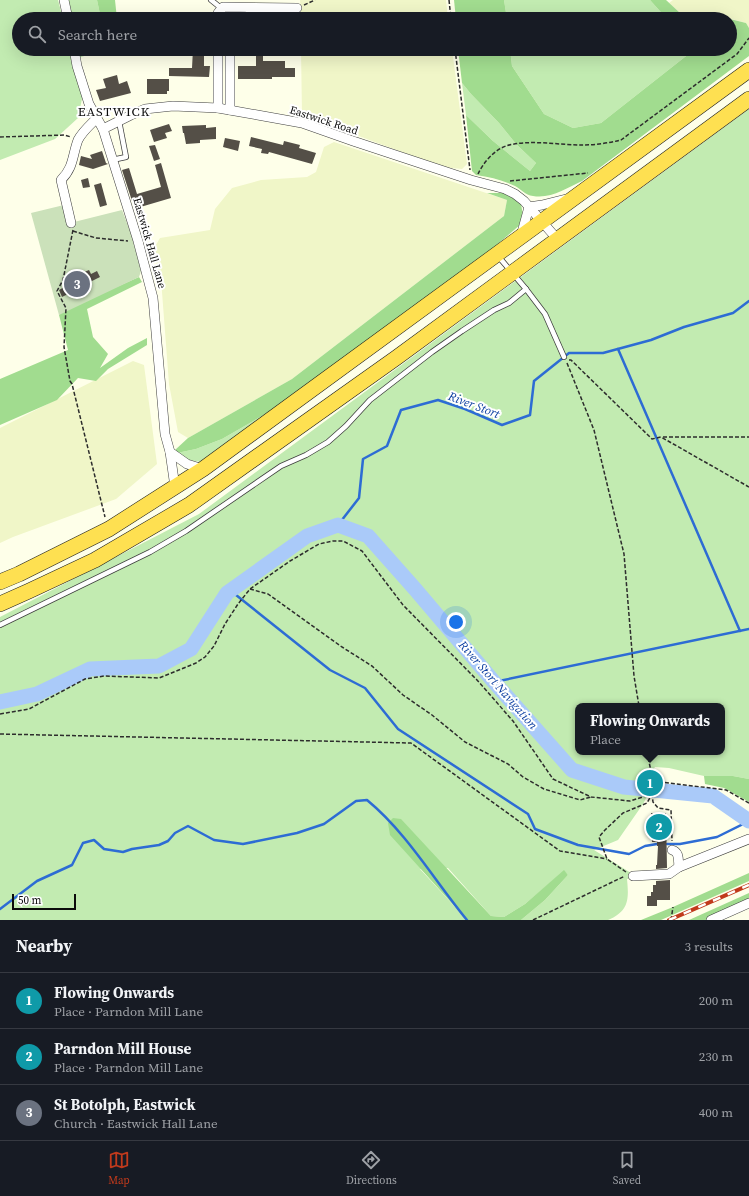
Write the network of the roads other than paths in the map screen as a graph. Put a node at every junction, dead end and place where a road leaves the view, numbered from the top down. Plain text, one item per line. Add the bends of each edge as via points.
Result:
1 (64, 0) edge
2 (210, 0) edge
3 (221, 8) junction
4 (255, 8) junction
5 (297, 8) road end
6 (67, 12) edge
7 (218, 12) edge
8 (251, 12) edge
9 (75, 56) edge
10 (218, 56) edge
11 (230, 56) edge
12 (749, 70) edge
13 (749, 99) edge
14 (218, 108) junction
15 (230, 110) junction
16 (96, 118) junction
17 (119, 121) junction
18 (103, 129) junction
19 (112, 160) junction
20 (579, 195) junction
21 (529, 207) junction
22 (542, 222) junction
23 (72, 227) road end
24 (521, 237) junction
25 (558, 240) junction
26 (497, 255) junction
27 (512, 273) junction
28 (526, 289) junction
29 (566, 359) road end
30 (170, 452) junction
31 (203, 469) junction
32 (175, 487) junction
33 (0, 582) edge
34 (0, 604) edge
35 (0, 625) edge
36 (749, 839) edge
37 (672, 850) dead end
38 (679, 867) junction
39 (633, 876) road end
40 (749, 903) edge
41 (711, 920) edge

1 - 6 street
2 - 3 lane
3 - 4 street
3 - 7 street
4 - 5 street
4 - 8 street
9 - 16 street, Eastwick Hall Lane via 89,104
10 - 14 street
11 - 15 street
12 - 20 highway
13 - 25 highway
14 - 15 street, Eastwick Road
14 - 17 street, Eastwick Road via 152,108
15 - 21 street, Eastwick Road via 302,123 353,142 489,183 516,194
16 - 18 street, Eastwick Hall Lane
16 - 23 street via 78,139 70,169 61,180
17 - 18 street, Eastwick Road
17 - 19 lane via 126,156
18 - 19 street, Eastwick Hall Lane
19 - 30 street, Eastwick Hall Lane via 153,298 165,434
20 - 21 street
20 - 22 highway
21 - 22 street, Eastwick Road
21 - 24 street
22 - 24 highway
22 - 25 street, Eastwick Road
24 - 26 highway
25 - 27 highway
26 - 27 lane
26 - 31 highway
27 - 28 lane
27 - 34 highway via 189,505 95,560
28 - 29 lane via 545,314
28 - 35 lane via 509,303 468,326 432,352 370,400 328,442 281,466 186,531 150,552
30 - 31 street via 187,464
30 - 32 street, Eastwick Hall Lane
31 - 32 highway
32 - 33 highway via 108,529
36 - 38 street
37 - 38 street via 678,854
38 - 39 street via 669,874
40 - 41 street

